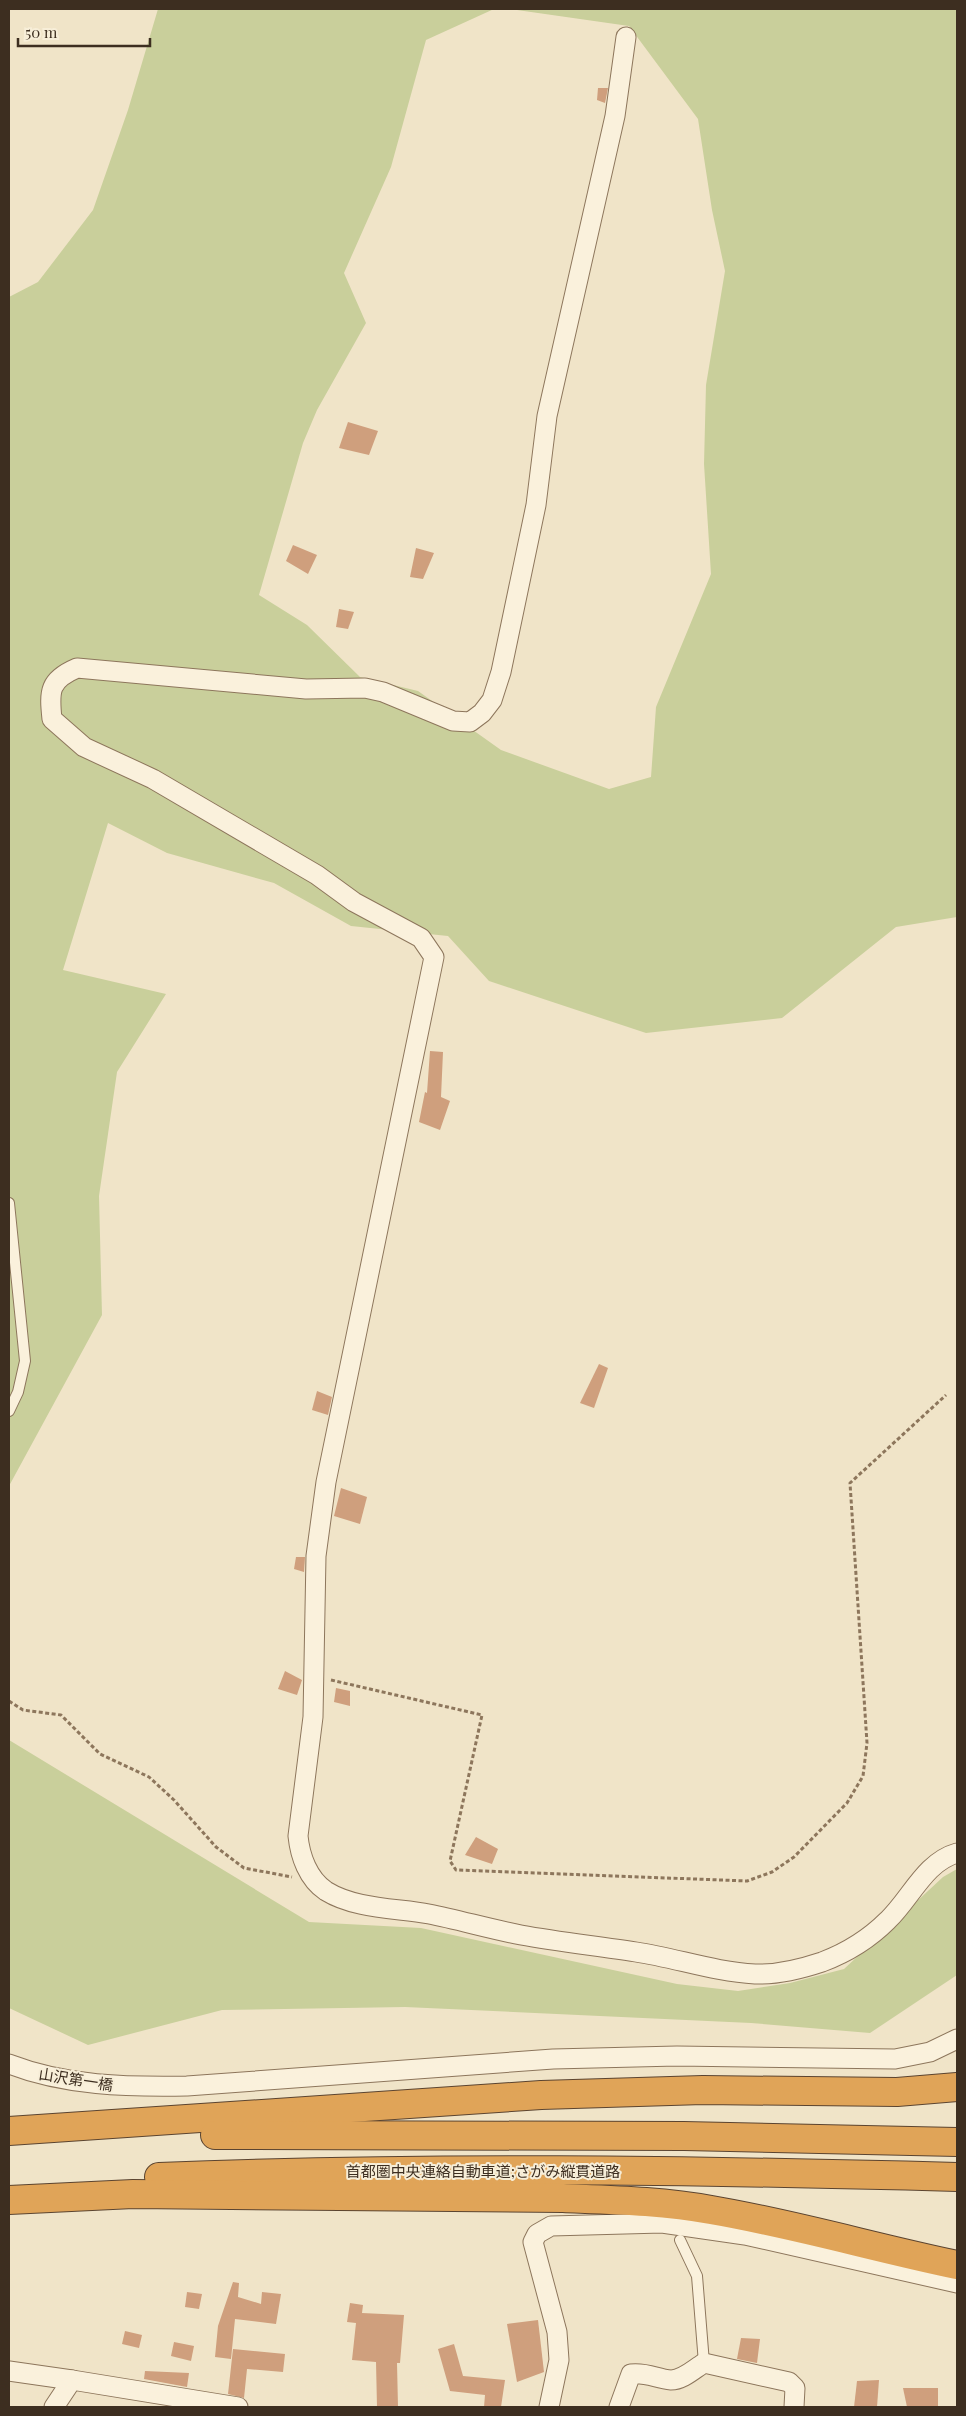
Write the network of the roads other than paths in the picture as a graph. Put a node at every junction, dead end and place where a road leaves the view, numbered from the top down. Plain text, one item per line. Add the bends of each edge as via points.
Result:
1 (626, 37) dead end
2 (9, 1204) edge
3 (9, 1411) edge
4 (957, 1853) edge
5 (957, 2039) edge
6 (14, 2066) edge
7 (957, 2087) edge
8 (9, 2132) edge
9 (957, 2142) edge
10 (957, 2177) edge
11 (9, 2184) edge
12 (9, 2200) edge
13 (680, 2240) dead end
14 (957, 2266) edge
15 (957, 2282) edge
16 (704, 2363) junction
17 (9, 2371) edge
18 (72, 2380) junction
19 (54, 2407) edge
20 (238, 2407) edge
21 (549, 2407) edge
22 (619, 2407) edge
23 (794, 2407) edge

1 - 4 street via 614,116 548,416 536,505 505,653 492,700 482,713 470,722 453,721 383,692 365,688 306,689 77,668 59,676 50,693 52,719 84,747 154,780 317,875 354,902 421,938 434,957 326,1482 316,1556 313,1717 298,1836 305,1866 315,1881 350,1901 430,1914 519,1934 637,1952 719,1970 757,1974 798,1969 822,1962 860,1942 890,1919 930,1869
2 - 3 lane via 25,1361 18,1392
5 - 6 street, 山沢第一橋 via 930,2052 895,2059 677,2056 553,2059 196,2086 133,2087 74,2082
7 - 8 highway via 897,2092 626,2091
8 - 9 highway via 674,2136
10 - 11 highway, 首都圏中央連絡自動車道;さがみ縦貫道路 via 678,2170 441,2170 257,2173
12 - 14 highway via 133,2194 605,2200 710,2210
13 - 16 lane via 697,2276
15 - 21 street via 745,2235 662,2223 551,2226 537,2234 533,2242 557,2332 559,2360
16 - 22 street via 682,2378 671,2380 645,2373 631,2374
16 - 23 street via 789,2382 795,2388
17 - 18 street
18 - 19 street
18 - 20 street

